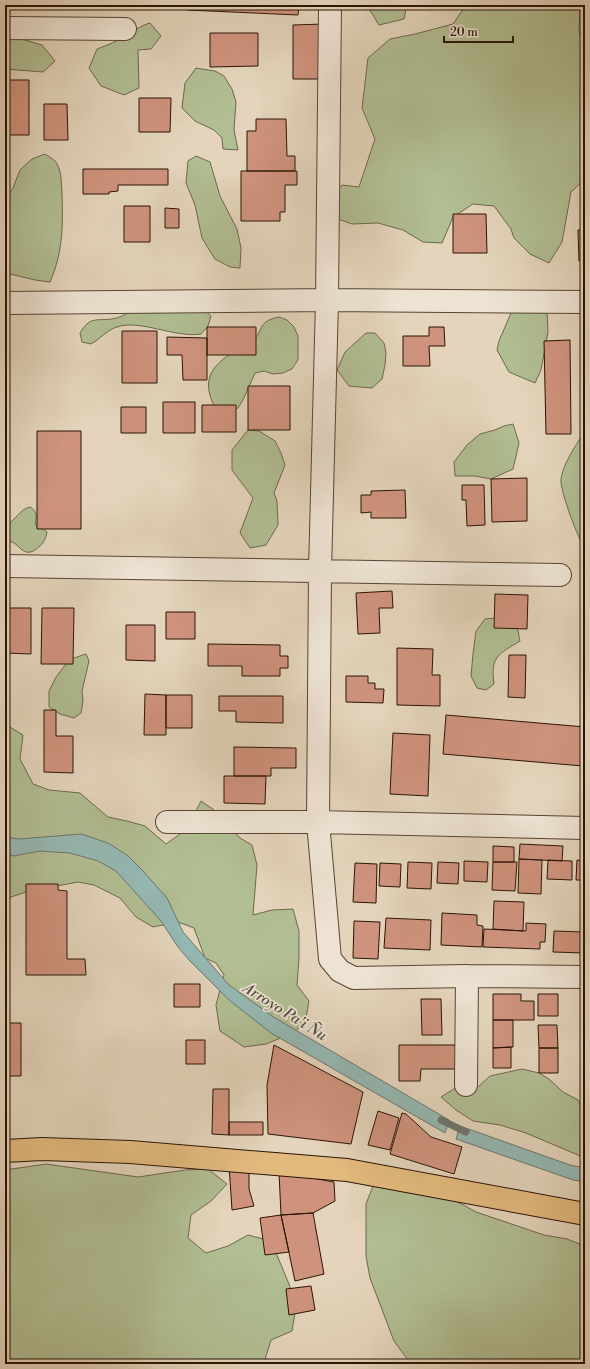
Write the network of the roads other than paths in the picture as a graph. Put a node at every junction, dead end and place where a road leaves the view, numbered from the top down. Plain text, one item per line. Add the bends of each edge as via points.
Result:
1 (330, 5) edge
2 (5, 28) edge
3 (125, 29) dead end
4 (327, 300) junction
5 (5, 302) edge
6 (585, 302) edge
7 (5, 566) edge
8 (320, 571) junction
9 (560, 575) dead end
10 (167, 822) dead end
11 (318, 822) junction
12 (585, 828) edge
13 (467, 976) junction
14 (585, 977) edge
15 (466, 1085) dead end
16 (5, 1151) edge
17 (585, 1214) edge

1 - 4 street
2 - 3 street
4 - 5 street
4 - 6 street
4 - 8 street
7 - 8 street
8 - 9 street
8 - 11 street
10 - 11 street
11 - 12 street
11 - 13 street via 330,959 340,971 354,978
13 - 14 street
13 - 15 street
16 - 17 main road via 42,1149 130,1152 347,1170

